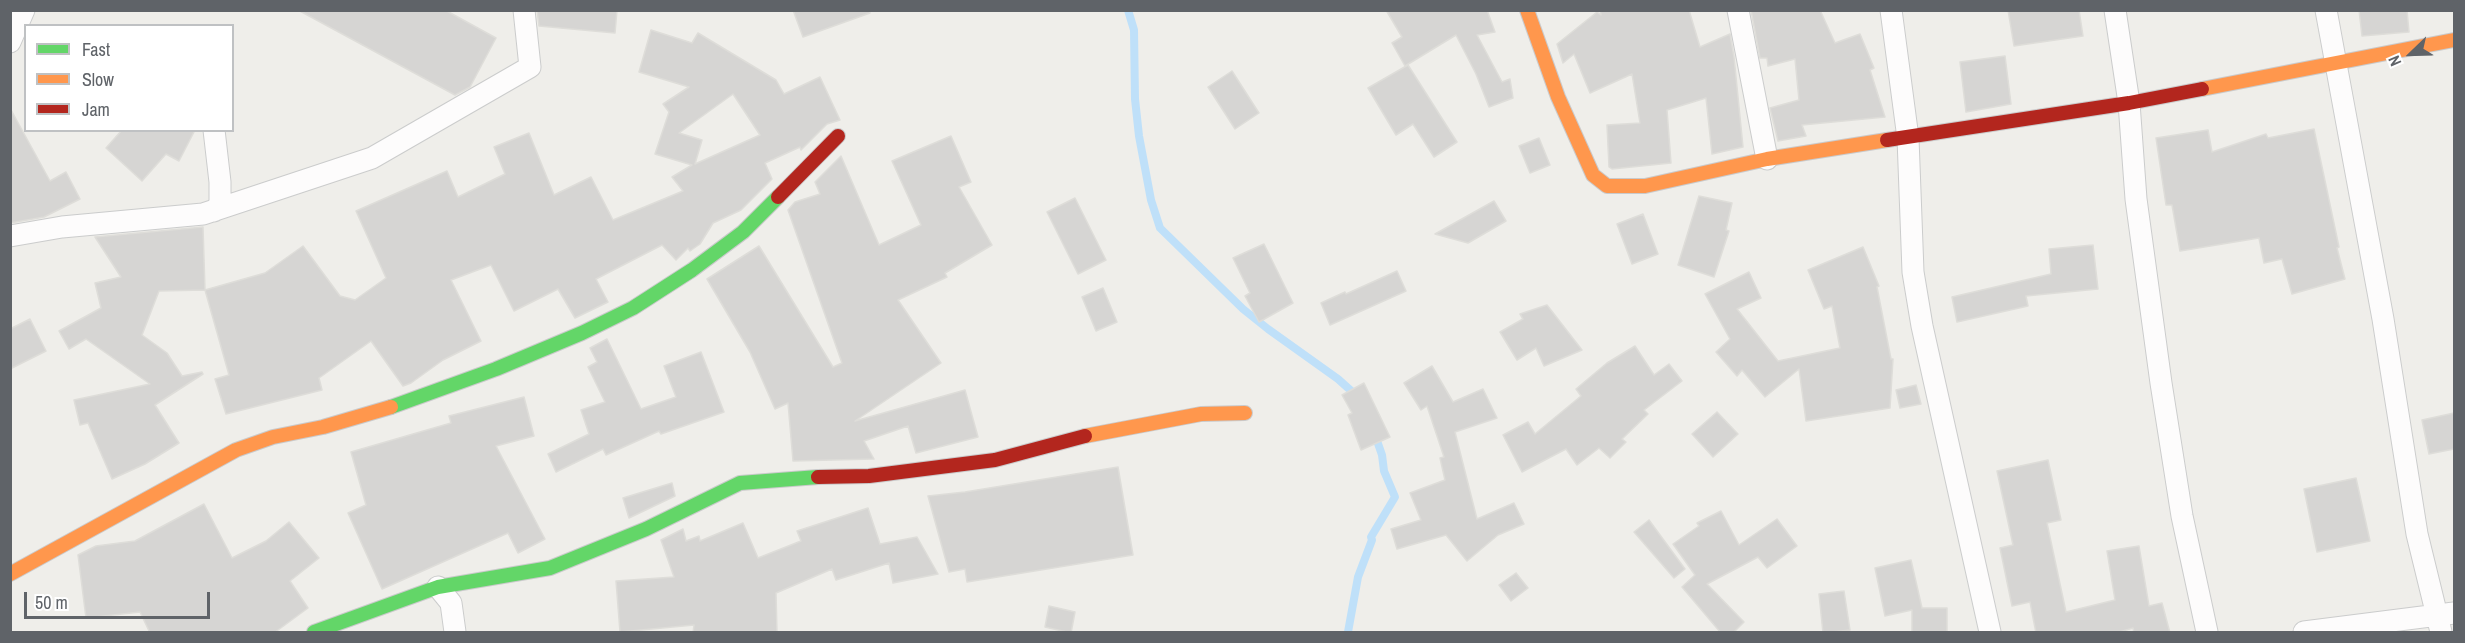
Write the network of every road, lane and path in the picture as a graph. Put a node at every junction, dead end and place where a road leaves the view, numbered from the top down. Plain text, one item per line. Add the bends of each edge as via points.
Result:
1 (24, 10) edge
2 (524, 10) edge
3 (1527, 10) edge
4 (1738, 10) edge
5 (1891, 10) edge
6 (2115, 10) edge
7 (2326, 10) edge
8 (2454, 40) edge
9 (10, 42) edge
10 (2335, 64) junction
11 (2129, 103) junction
12 (214, 132) edge
13 (838, 136) dead end
14 (1908, 138) junction
15 (1767, 159) junction
16 (214, 211) junction
17 (10, 236) edge
18 (1245, 413) dead end
19 (10, 574) edge
20 (438, 587) junction
21 (2444, 620) edge
22 (314, 633) edge
23 (455, 633) edge
24 (1990, 633) edge
25 (2207, 633) edge
26 (2304, 633) edge

1 - 9 street
2 - 16 street via 530,67 372,158
3 - 15 street via 1558,97 1593,176 1607,186 1645,186
4 - 15 street
5 - 14 street
6 - 11 street
7 - 10 street
8 - 10 street
10 - 11 street
10 - 21 street via 2383,319 2416,534
11 - 14 street
11 - 25 street via 2136,199 2161,383 2182,516
12 - 16 street via 220,204
13 - 19 street via 743,232 633,308 496,369 406,402 236,450
14 - 15 street
14 - 24 street via 1915,283
16 - 17 street
18 - 20 street via 1201,414 1108,430 995,460 869,476 795,477 740,483 646,530 550,567
20 - 22 street
20 - 23 street via 451,603
21 - 26 street

